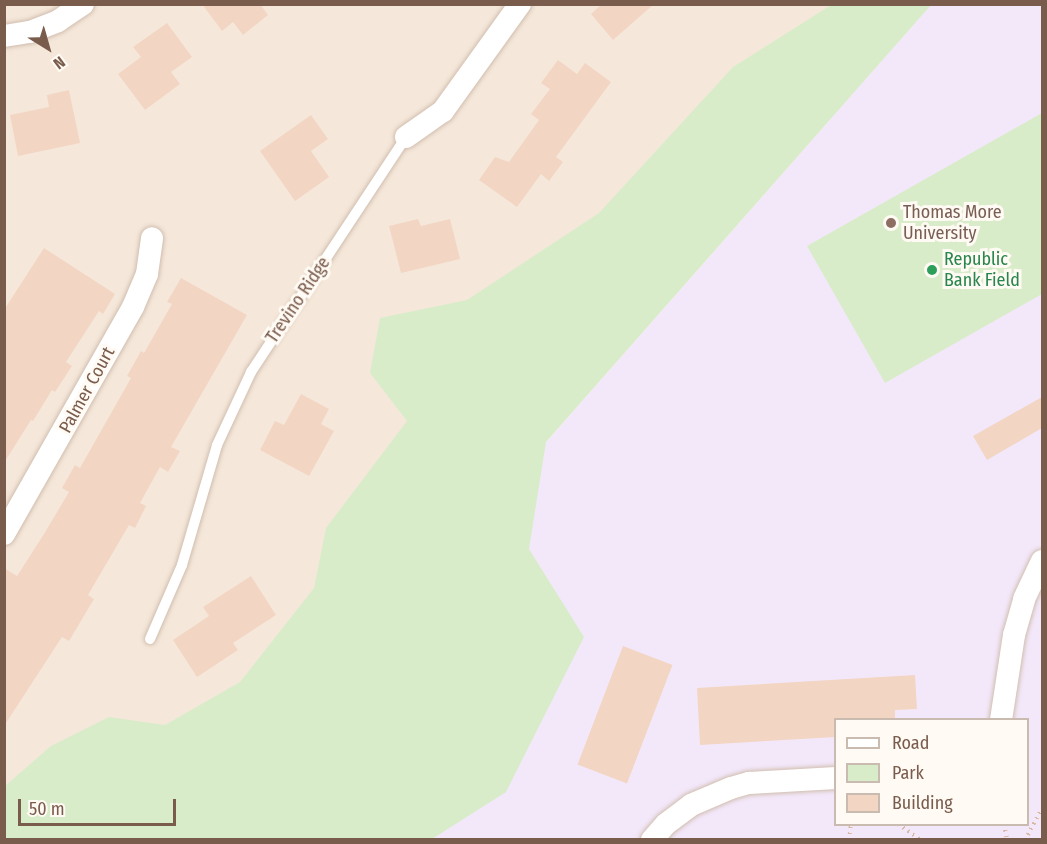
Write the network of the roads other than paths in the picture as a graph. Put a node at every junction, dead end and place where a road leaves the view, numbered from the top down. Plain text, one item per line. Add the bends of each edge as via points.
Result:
1 (83, 4) edge
2 (520, 4) edge
3 (4, 36) edge
4 (406, 137) joint
5 (152, 238) dead end
6 (4, 534) edge
7 (1042, 561) edge
8 (150, 639) dead end
9 (1001, 718) edge
10 (834, 778) edge
11 (652, 840) edge

1 - 3 street via 58,21 30,32
2 - 4 street, Trevino Ridge via 443,111
4 - 8 lane, Trevino Ridge via 251,372 217,444 182,565
5 - 6 street, Palmer Court via 147,274 133,308
7 - 9 street via 1024,599 1014,635
10 - 11 street via 749,783 731,788 691,805

